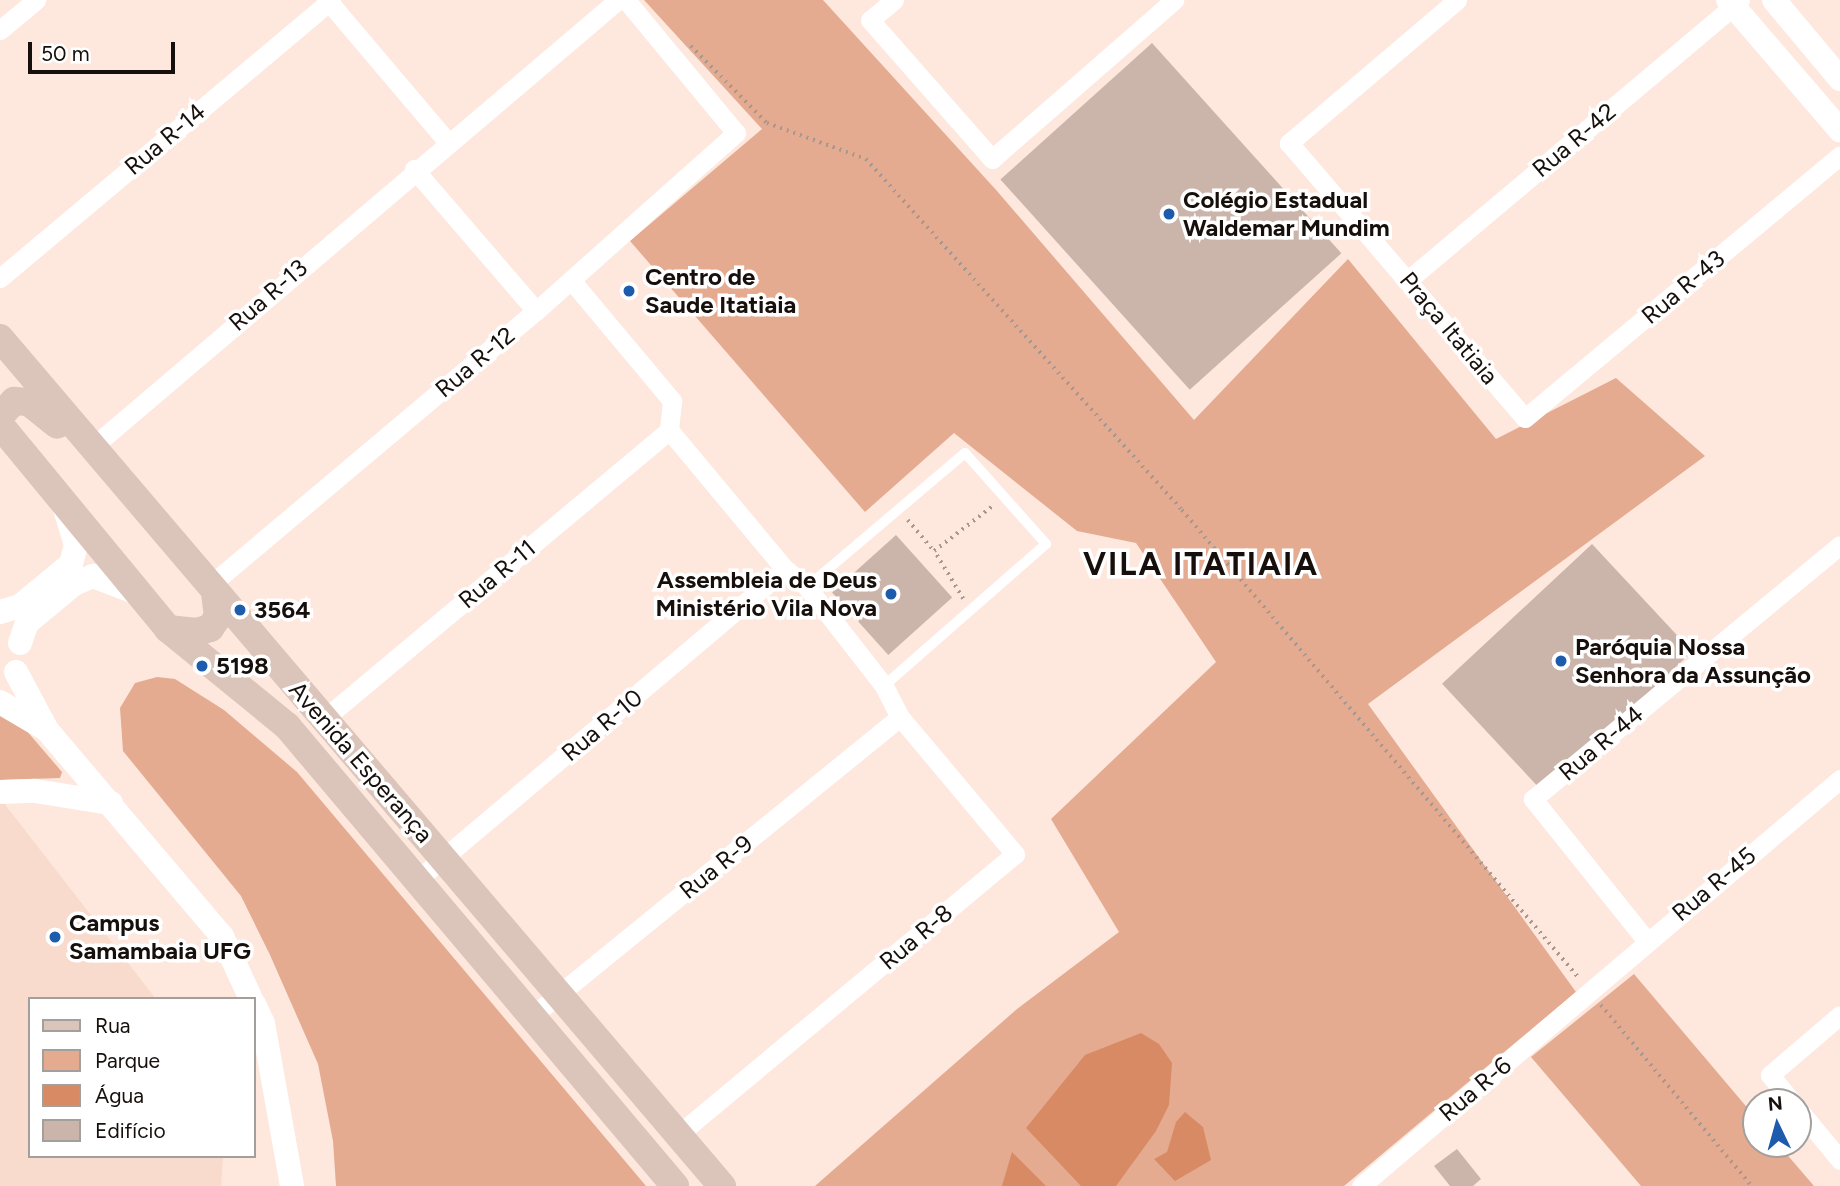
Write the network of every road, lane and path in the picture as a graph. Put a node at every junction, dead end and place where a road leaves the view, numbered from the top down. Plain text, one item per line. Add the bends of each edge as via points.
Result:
1 (36, 0) edge
2 (618, 0) edge
3 (626, 0) edge
4 (894, 0) edge
5 (1174, 0) edge
6 (1457, 0) edge
7 (1774, 0) edge
8 (330, 1) edge
9 (1734, 2) edge
10 (0, 30) edge
11 (683, 38) dead end
12 (1840, 79) edge
13 (1840, 130) edge
14 (447, 141) junction
15 (1840, 156) edge
16 (414, 169) junction
17 (0, 278) edge
18 (571, 280) junction
19 (1408, 280) junction
20 (536, 311) junction
21 (0, 338) edge
22 (0, 416) edge
23 (1525, 418) joint
24 (0, 425) edge
25 (669, 430) junction
26 (90, 449) junction
27 (1004, 498) junction
28 (65, 507) junction
29 (899, 509) junction
30 (1840, 545) edge
31 (934, 551) junction
32 (786, 569) junction
33 (807, 587) junction
34 (212, 589) junction
35 (141, 595) junction
36 (970, 611) junction
37 (0, 612) edge
38 (0, 617) edge
39 (168, 629) junction
40 (20, 643) junction
41 (8, 680) edge
42 (884, 686) junction
43 (0, 702) edge
44 (900, 717) junction
45 (325, 718) junction
46 (47, 730) junction
47 (82, 769) junction
48 (1840, 779) edge
49 (35, 791) junction
50 (0, 792) edge
51 (111, 803) junction
52 (445, 859) junction
53 (417, 880) junction
54 (1646, 940) junction
55 (1590, 991) junction
56 (559, 994) junction
57 (250, 997) edge
58 (256, 1008) edge
59 (1840, 1015) edge
60 (532, 1016) junction
61 (1781, 1088) edge
62 (1812, 1126) edge
63 (678, 1135) junction
64 (1840, 1160) edge
65 (292, 1186) edge
66 (676, 1186) edge
67 (722, 1186) edge
68 (1360, 1186) edge
69 (1752, 1186) edge

1 - 10 street
2 - 14 street, Rua R-13
3 - 18 street, Rua R-12 via 736,133
4 - 5 street via 870,20 992,159
6 - 19 street, Praça Itatiaia via 1289,143
7 - 12 street
8 - 14 street
8 - 17 street, Rua R-14
9 - 13 street
9 - 19 street, Rua R-42
11 - 55 path via 767,123 866,159 1182,510
14 - 16 street, Rua R-13
15 - 23 street, Rua R-43
16 - 20 street
16 - 26 street, Rua R-13
18 - 20 street, Rua R-12
18 - 25 street via 672,401
19 - 23 street, Praça Itatiaia
20 - 34 street, Rua R-12
21 - 26 main road, Avenida Esperança
22 - 26 main road via 14,401 29,401
24 - 28 main road, Avenida Esperança
25 - 32 street
25 - 45 street, Rua R-11
26 - 34 main road, Avenida Esperança
27 - 29 lane via 965,453
27 - 31 path
27 - 36 lane via 1046,544
28 - 35 main road, Avenida Esperança
28 - 37 street via 76,545 71,564 20,606
29 - 31 path
29 - 33 lane
30 - 54 street, Rua R-44 via 1533,799
31 - 36 path
32 - 33 street
32 - 52 street, Rua R-10
33 - 42 street
34 - 39 main road via 218,617 210,628 197,632
34 - 45 main road, Avenida Esperança
35 - 39 main road, Avenida Esperança
35 - 40 street via 93,576 74,584 27,623
36 - 42 lane
38 - 40 street via 11,625
39 - 53 main road, Avenida Esperança via 287,726
40 - 41 street
41 - 46 street
42 - 44 street
43 - 46 street
44 - 56 street, Rua R-9
44 - 63 street, Rua R-8 via 1015,854
45 - 52 main road, Avenida Esperança
46 - 47 street
47 - 49 street via 73,784
47 - 51 street
48 - 54 street, Rua R-45
49 - 50 street
49 - 51 street
51 - 57 street via 222,936
52 - 53 street, Rua R-10
52 - 56 main road, Avenida Esperança
53 - 60 main road, Avenida Esperança
54 - 55 street, Rua R-45
55 - 68 street, Rua R-6
55 - 69 path
56 - 60 street, Rua R-9
56 - 63 main road, Avenida Esperança
58 - 65 street via 263,1023
59 - 61 street via 1770,1075
60 - 66 main road, Avenida Esperança
62 - 64 street
63 - 67 main road, Avenida Esperança

